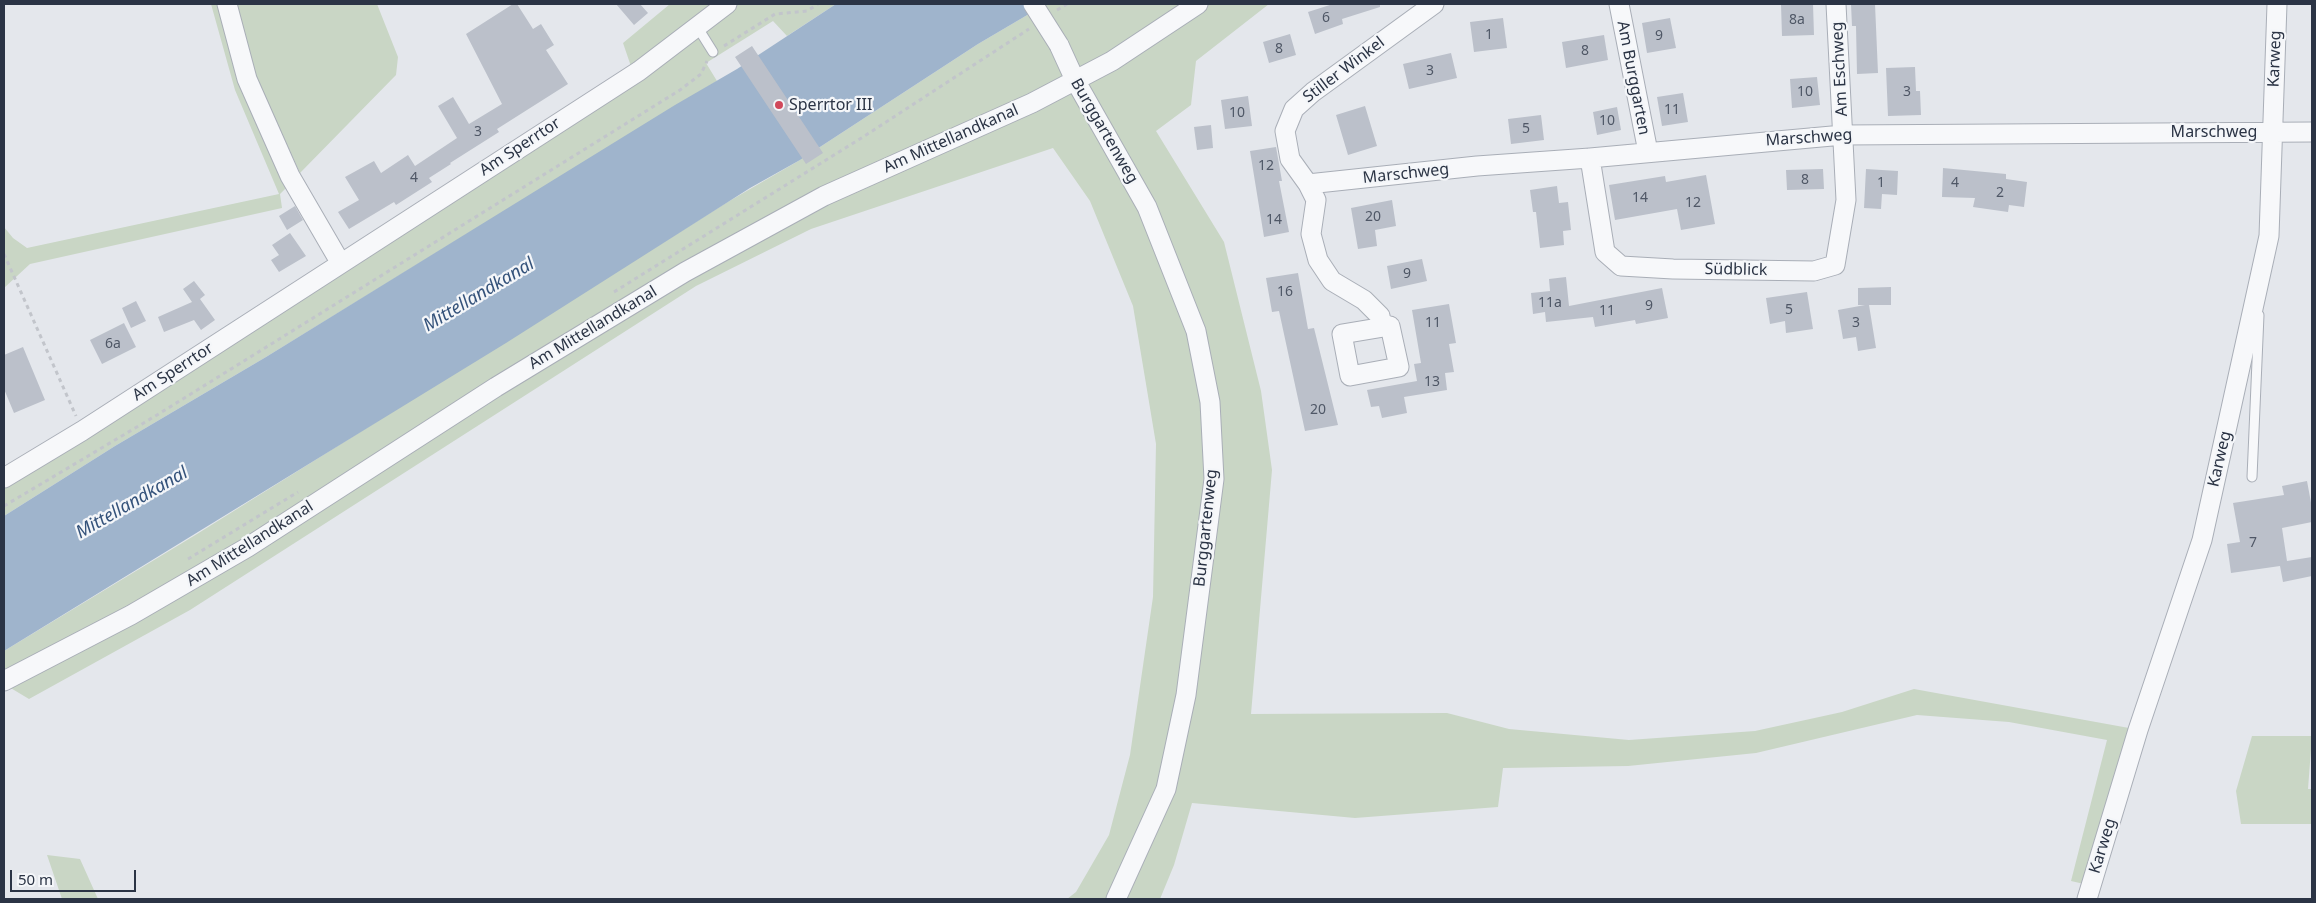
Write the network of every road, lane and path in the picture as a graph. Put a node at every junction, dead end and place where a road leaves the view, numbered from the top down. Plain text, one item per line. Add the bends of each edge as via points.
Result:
1 (227, 4) edge
2 (727, 4) edge
3 (818, 4) edge
4 (1033, 4) edge
5 (1067, 4) edge
6 (1198, 4) edge
7 (1434, 4) edge
8 (1618, 4) edge
9 (1836, 4) edge
10 (2277, 4) edge
11 (1051, 14) dead end
12 (1034, 25) dead end
13 (698, 28) junction
14 (713, 52) junction
15 (1075, 80) junction
16 (2272, 132) junction
17 (2312, 132) edge
18 (1843, 135) junction
19 (1648, 152) junction
20 (1590, 158) junction
21 (1308, 184) junction
22 (4, 254) edge
23 (340, 262) junction
24 (2260, 275) junction
25 (606, 297) dead end
26 (1382, 327) dead end
27 (82, 431) junction
28 (4, 478) edge
29 (2252, 478) dead end
30 (306, 487) dead end
31 (4, 506) edge
32 (183, 563) dead end
33 (4, 681) edge
34 (1116, 899) edge
35 (2087, 899) edge

1 - 23 street via 251,88 290,176
2 - 13 street, Am Sperrtor
3 - 14 path via 807,11 775,14
4 - 15 street, Burggartenweg, bridge via 1059,45
5 - 11 path
6 - 15 street, Am Mittellandkanal via 1112,61
7 - 21 street, Stiller Winkel via 1294,109 1285,131 1290,160
8 - 19 street, Am Burggarten
9 - 18 street, Am Eschweg
10 - 16 street, Karweg
12 - 25 path via 863,137
13 - 14 lane
13 - 23 street, Am Sperrtor via 638,71
14 - 31 path via 701,74 680,90 157,415
15 - 33 street, Am Mittellandkanal via 1032,103 824,196 685,272 496,387 248,548 131,615
15 - 34 street, Burggartenweg via 1147,207 1196,331 1210,402 1214,479 1186,696 1166,789
16 - 17 street, Marschweg
16 - 18 street, Marschweg
16 - 24 street, Karweg via 2269,236
18 - 19 street, Marschweg
18 - 20 street, Südblick via 1846,200 1835,265 1814,271 1621,266 1605,252
19 - 20 street, Marschweg
20 - 21 street, Marschweg
21 - 26 street, Stiller Winkel via 1316,200 1311,234 1318,260 1332,281 1364,300 1380,316
22 - 27 path
23 - 27 street, Am Sperrtor
24 - 29 lane
24 - 35 street, Karweg via 2202,540 2138,730
27 - 28 street, Am Sperrtor
30 - 32 path

